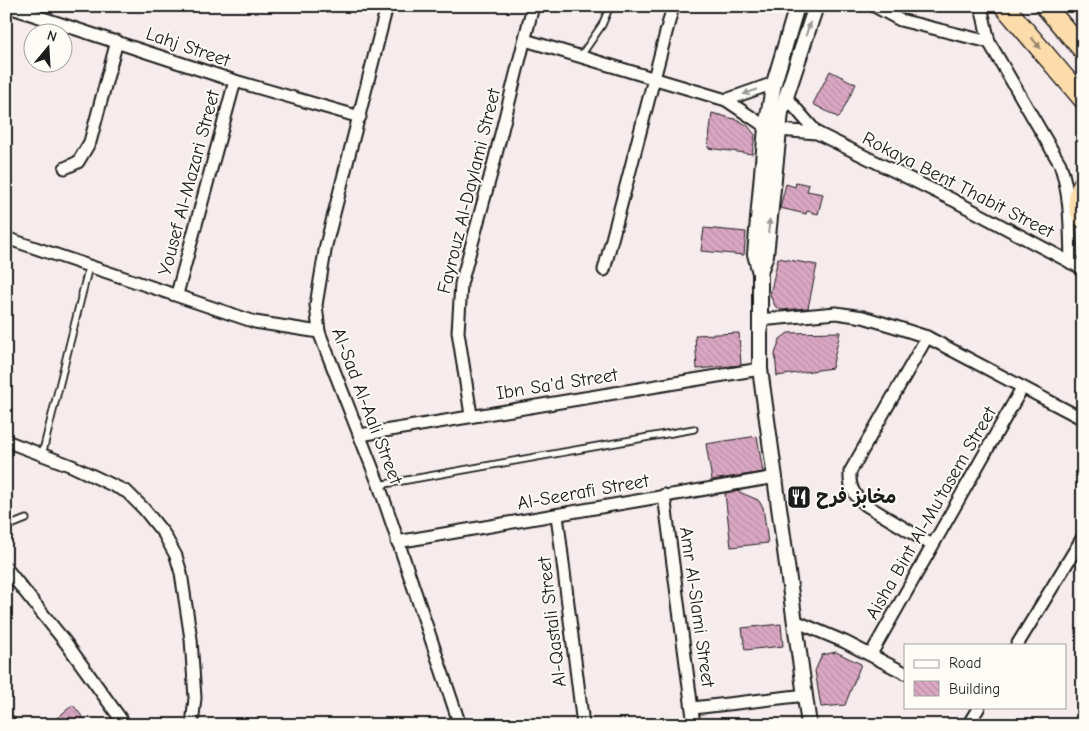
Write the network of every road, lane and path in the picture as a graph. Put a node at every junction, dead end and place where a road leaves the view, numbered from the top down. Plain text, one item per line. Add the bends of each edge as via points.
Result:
1 (6, 6) edge
2 (387, 6) edge
3 (533, 6) edge
4 (610, 6) edge
5 (674, 6) edge
6 (798, 6) edge
7 (816, 6) edge
8 (874, 6) edge
9 (1004, 6) edge
10 (1045, 6) edge
11 (982, 7) edge
12 (525, 40) junction
13 (117, 41) junction
14 (989, 42) junction
15 (1083, 50) edge
16 (580, 57) junction
17 (654, 79) junction
18 (235, 81) junction
19 (774, 83) junction
20 (785, 96) junction
21 (1083, 99) edge
22 (726, 100) junction
23 (360, 116) junction
24 (772, 129) junction
25 (817, 133) junction
26 (65, 168) dead end
27 (1083, 185) edge
28 (1083, 218) edge
29 (6, 238) edge
30 (1071, 262) junction
31 (89, 266) junction
32 (1083, 269) edge
33 (604, 270) dead end
34 (177, 294) junction
35 (759, 320) junction
36 (320, 332) junction
37 (927, 337) junction
38 (760, 369) junction
39 (1022, 388) junction
40 (471, 415) junction
41 (1083, 419) edge
42 (694, 430) dead end
43 (360, 435) junction
44 (6, 441) edge
45 (42, 455) junction
46 (776, 477) junction
47 (379, 485) junction
48 (664, 495) junction
49 (557, 515) junction
50 (26, 519) dead end
51 (6, 527) edge
52 (1083, 537) edge
53 (397, 542) junction
54 (932, 545) junction
55 (6, 568) edge
56 (795, 621) junction
57 (1018, 644) edge
58 (871, 654) junction
59 (904, 672) edge
60 (806, 695) junction
61 (693, 708) junction
62 (974, 709) edge
63 (125, 725) edge
64 (192, 725) edge
65 (460, 725) edge
66 (582, 725) edge
67 (694, 725) edge
68 (809, 725) edge
69 (968, 725) edge

1 - 13 street, Lahj Street
2 - 23 street, Al-Sad Al-Aali Street
3 - 12 street, Fayrouz Al-Daylami Street
4 - 16 lane via 602,25
5 - 17 street
6 - 19 street
20 -> 7 street
8 - 14 street via 900,20
9 -> 21 highway
10 - 15 highway
11 - 14 street
12 - 16 street
12 - 40 street, Fayrouz Al-Daylami Street via 460,284 458,332
13 - 18 street, Lahj Street
13 - 26 street via 90,142 78,162
14 - 30 street via 1060,164 1067,182
16 - 17 street
17 - 22 street
17 - 33 street
18 - 23 street, Lahj Street
18 - 34 street, Yousef Al-Mazari Street
19 -> 22 street
19 - 24 street
20 - 24 street
20 - 25 street, Rokaya Bent Thabit Street
22 - 24 street
23 - 36 street, Al-Sad Al-Aali Street via 319,279 316,305
24 - 25 street, Rokaya Bent Thabit Street
24 - 35 street via 755,254 760,273
25 - 30 street, Rokaya Bent Thabit Street
27 - 28 highway via 1078,205
29 - 31 street
30 - 32 street, Rokaya Bent Thabit Street
31 - 34 street
31 - 45 lane
34 - 36 street via 255,322
35 - 37 street via 836,313 863,317
35 - 38 street
36 - 43 street, Al-Sad Al-Aali Street
37 - 39 street
37 - 54 street via 850,472 850,482 857,498 866,505
38 - 40 street, Ibn Sa'd Street
38 - 46 street
39 - 41 street
39 - 54 street, Aisha Bint Al-Mu'tasem Street
40 - 43 street, Ibn Sa'd Street
42 - 47 lane
43 - 47 street, Al-Sad Al-Aali Street
44 - 45 street
45 - 64 street via 108,481 127,492 168,541 181,573 192,639 195,698
46 - 48 street, Al-Seerafi Street
46 - 56 street
47 - 53 street, Al-Sad Al-Aali Street
48 - 49 street, Al-Seerafi Street
48 - 61 street, Amr Al-Slami Street
49 - 53 street, Al-Seerafi Street
49 - 66 street, Al-Qastali Street
50 - 51 lane
52 - 57 street
53 - 65 street, Al-Sad Al-Aali Street
54 - 58 street, Aisha Bint Al-Mu'tasem Street
55 - 63 street
56 - 58 street
56 - 60 street
58 - 59 street
60 - 61 street
60 - 68 street
61 - 67 street, Amr Al-Slami Street
62 - 69 street

